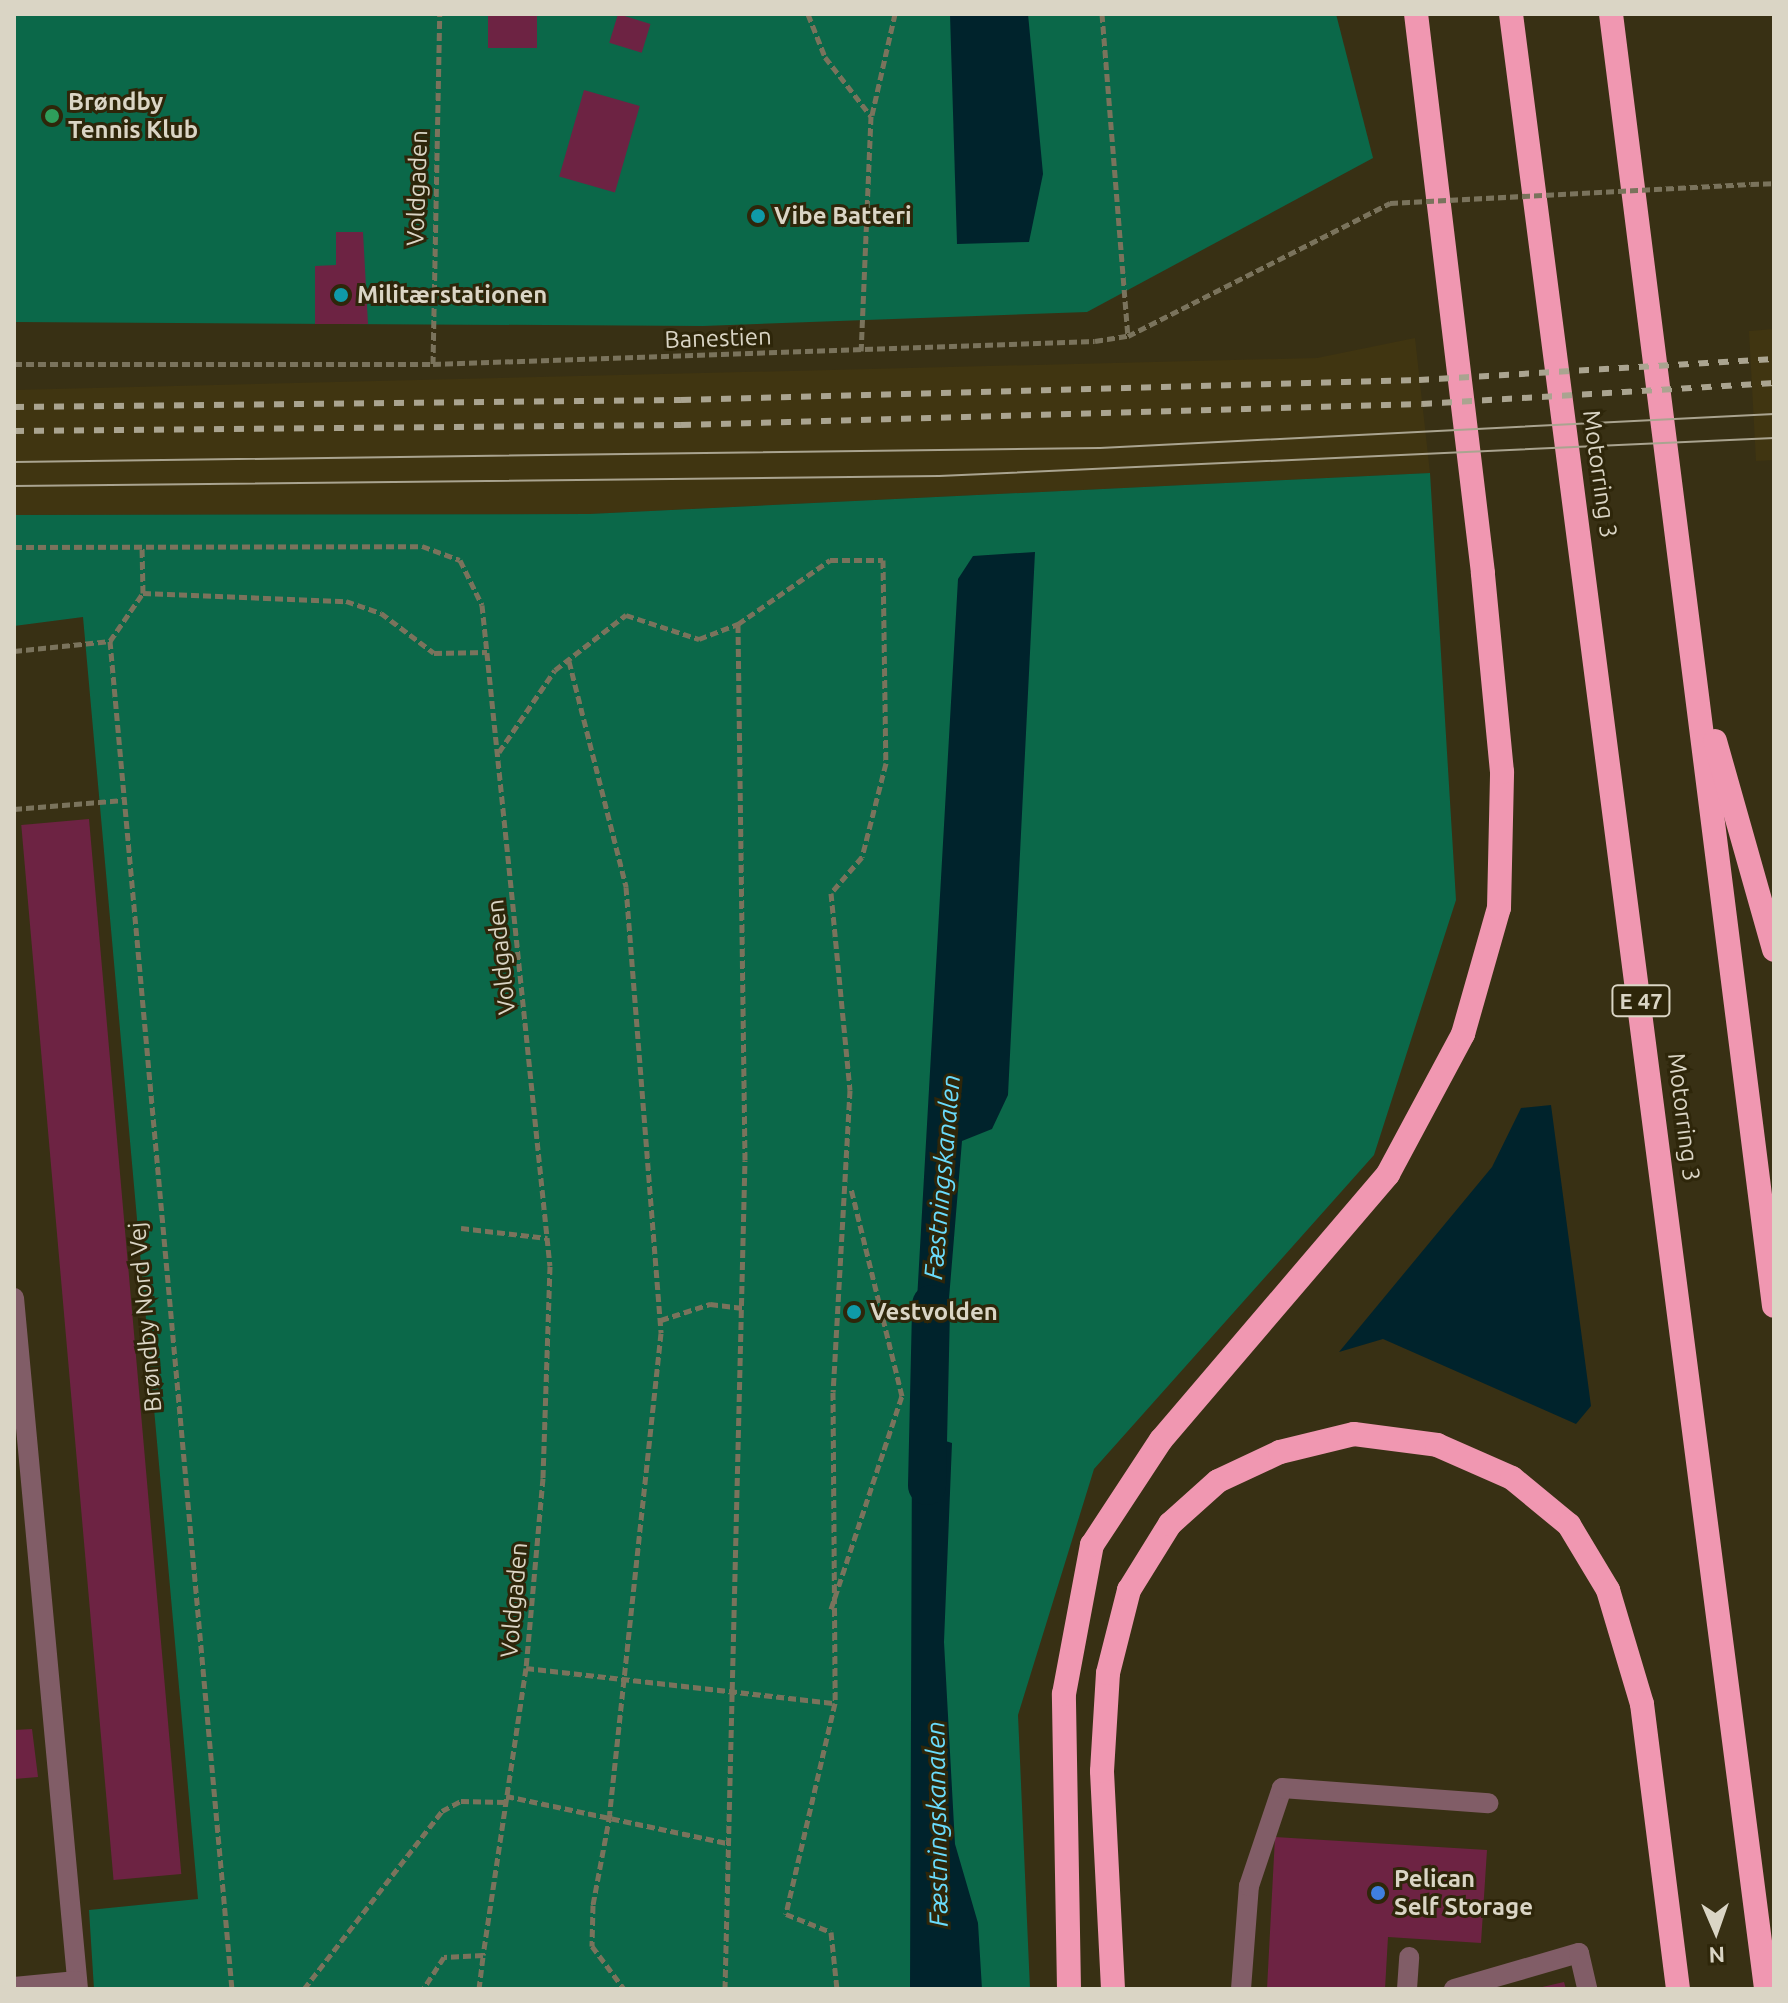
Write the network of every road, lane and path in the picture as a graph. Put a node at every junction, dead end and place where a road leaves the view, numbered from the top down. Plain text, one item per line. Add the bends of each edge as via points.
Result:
1 (440, 14) edge
2 (808, 14) edge
3 (895, 14) edge
4 (1102, 14) edge
5 (1416, 14) edge
6 (1511, 14) edge
7 (1611, 14) edge
8 (871, 116) junction
9 (1774, 183) edge
10 (1128, 336) junction
11 (861, 351) junction
12 (14, 364) edge
13 (433, 364) junction
14 (14, 547) edge
15 (142, 547) junction
16 (143, 593) junction
17 (738, 624) junction
18 (110, 641) junction
19 (14, 651) edge
20 (487, 652) junction
21 (569, 661) junction
22 (1694, 669) junction
23 (499, 752) junction
24 (124, 800) junction
25 (14, 809) edge
26 (1774, 950) edge
27 (849, 1183) junction
28 (461, 1228) dead end
29 (547, 1238) junction
30 (14, 1298) edge
31 (1774, 1306) edge
32 (743, 1308) junction
33 (661, 1320) junction
34 (830, 1614) junction
35 (526, 1668) junction
36 (623, 1679) junction
37 (737, 1692) junction
38 (835, 1703) junction
39 (505, 1799) junction
40 (1488, 1803) dead end
41 (608, 1822) junction
42 (728, 1843) junction
43 (483, 1955) junction
44 (1409, 1957) dead end
45 (78, 1985) edge
46 (14, 1987) edge
47 (232, 1989) edge
48 (304, 1989) edge
49 (423, 1989) edge
50 (479, 1989) edge
51 (624, 1989) edge
52 (725, 1989) edge
53 (837, 1989) edge
54 (1069, 1989) edge
55 (1113, 1989) edge
56 (1241, 1989) edge
57 (1407, 1989) edge
58 (1454, 1989) edge
59 (1587, 1989) edge
60 (1678, 1989) edge
61 (1766, 1989) edge

1 - 13 path, Voldgaden
2 - 8 path via 825,57
3 - 8 path
4 - 10 path
5 - 54 highway via 1502,772 1499,908 1463,1034 1388,1174 1161,1440 1092,1545 1064,1694
6 - 61 highway, Motorring 3 / E 47
7 - 22 highway
8 - 11 path
9 - 10 path, Banestien, bridge via 1390,203
10 - 11 path, Banestien
11 - 13 path, Banestien
12 - 13 path, Banestien
14 - 15 path, Voldgaden
15 - 16 path
15 - 20 path, Voldgaden via 422,546 460,560 482,605
16 - 18 path
16 - 20 path via 346,601 370,607 434,653
17 - 21 path via 699,639 626,615
17 - 27 path via 830,560 883,560 886,763 862,857 831,893 850,1090
17 - 32 path
18 - 19 path
18 - 24 path, Brøndby Nord Vej
20 - 23 path, Voldgaden
21 - 23 path
21 - 33 path via 626,887
22 - 26 highway
22 - 31 highway
23 - 29 path, Voldgaden
24 - 25 path
24 - 47 path, Brøndby Nord Vej
27 - 34 path via 833,1392
27 - 34 path via 902,1396
28 - 29 path
29 - 35 path, Voldgaden via 543,1478
30 - 45 street
32 - 33 path via 710,1304
32 - 37 path
33 - 36 path via 658,1410 636,1537
34 - 38 path
35 - 36 path
35 - 39 path, Voldgaden
36 - 37 path
36 - 41 path
37 - 38 path
37 - 42 path
38 - 53 path via 786,1914 831,1932
39 - 41 path
39 - 43 path, Voldgaden
39 - 48 path via 461,1801 442,1811
40 - 56 street via 1282,1788 1249,1886
41 - 42 path
41 - 51 path via 592,1946
42 - 52 path
43 - 49 path via 444,1957
43 - 50 path, Voldgaden
44 - 57 street
45 - 46 street
55 - 60 highway via 1102,1771 1108,1673 1129,1590 1170,1524 1218,1481 1280,1452 1354,1434 1437,1445 1512,1478 1569,1525 1608,1590 1642,1704
58 - 59 street via 1579,1953

